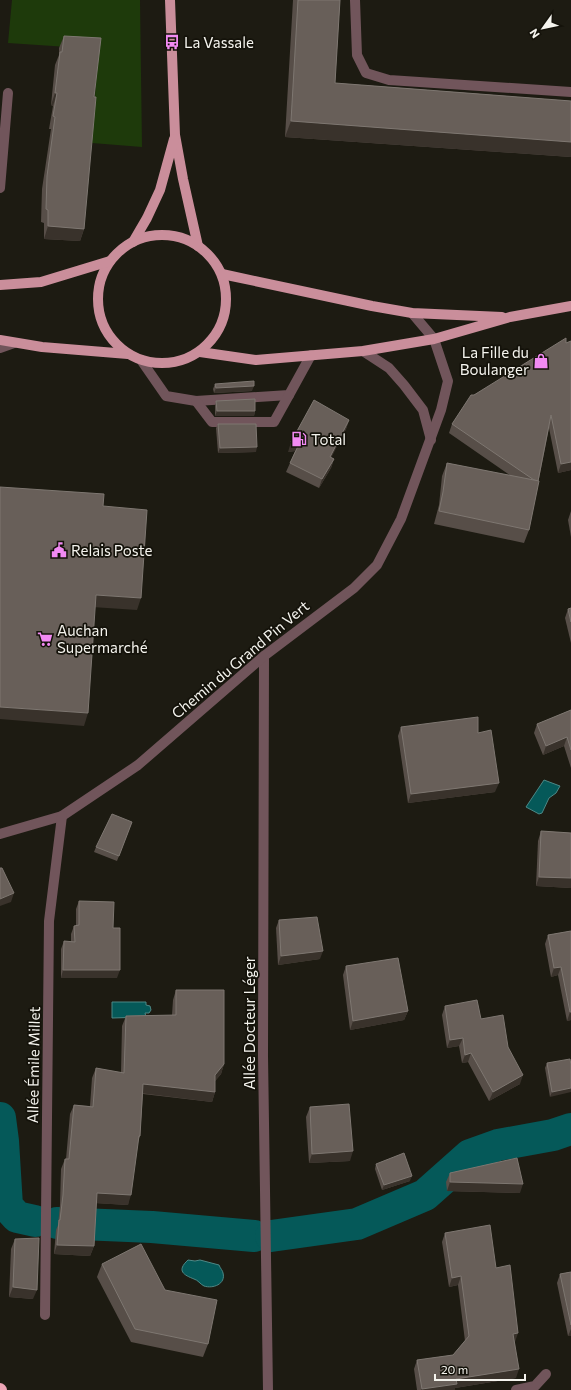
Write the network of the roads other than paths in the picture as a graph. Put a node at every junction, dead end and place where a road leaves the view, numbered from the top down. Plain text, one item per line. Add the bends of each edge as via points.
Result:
1 (170, 0) edge
2 (355, 0) edge
3 (571, 92) edge
4 (8, 93) dead end
5 (175, 135) junction
6 (0, 188) edge
7 (132, 242) junction
8 (198, 246) junction
9 (110, 261) junction
10 (222, 274) junction
11 (0, 285) edge
12 (571, 306) edge
13 (412, 313) junction
14 (510, 317) junction
15 (434, 339) junction
16 (0, 340) edge
17 (14, 343) junction
18 (0, 348) edge
19 (363, 351) junction
20 (200, 352) junction
21 (128, 354) junction
22 (311, 355) junction
23 (141, 360) junction
24 (288, 395) junction
25 (196, 401) junction
26 (430, 440) junction
27 (264, 656) junction
28 (62, 816) junction
29 (0, 834) edge
30 (45, 1315) dead end
31 (546, 1374) dead end
32 (268, 1390) edge
33 (516, 1390) edge

1 - 5 main road
2 - 3 street via 357,55 366,73 389,80
4 - 6 street
5 - 7 main road via 160,190
5 - 8 main road via 182,179
7 - 8 main road via 154,235 177,237
7 - 9 main road
8 - 10 main road via 212,258
9 - 11 main road via 41,282
9 - 21 main road via 99,285 99,312 109,336
10 - 13 main road
10 - 20 main road via 226,295 224,317 215,337
12 - 14 main road
13 - 14 main road
13 - 15 street
14 - 15 main road
15 - 19 main road
15 - 26 street, Chemin du Grand Pin Vert via 448,381
16 - 17 main road
17 - 18 street
17 - 21 main road
19 - 22 main road
19 - 26 street via 389,368 423,410
20 - 22 main road via 256,360
20 - 23 main road via 181,361 161,364
21 - 23 main road
22 - 24 street
23 - 25 street via 166,396
24 - 25 street
24 - 25 street via 274,422 212,422
26 - 27 street, Chemin du Grand Pin Vert via 401,519 377,565 354,588
27 - 28 street, Chemin du Grand Pin Vert via 138,765
27 - 32 street, Allée Docteur Léger via 263,1056
28 - 29 street, Chemin du Grand Pin Vert
28 - 30 street, Allée Émile Millet via 50,921
31 - 33 street via 536,1386

